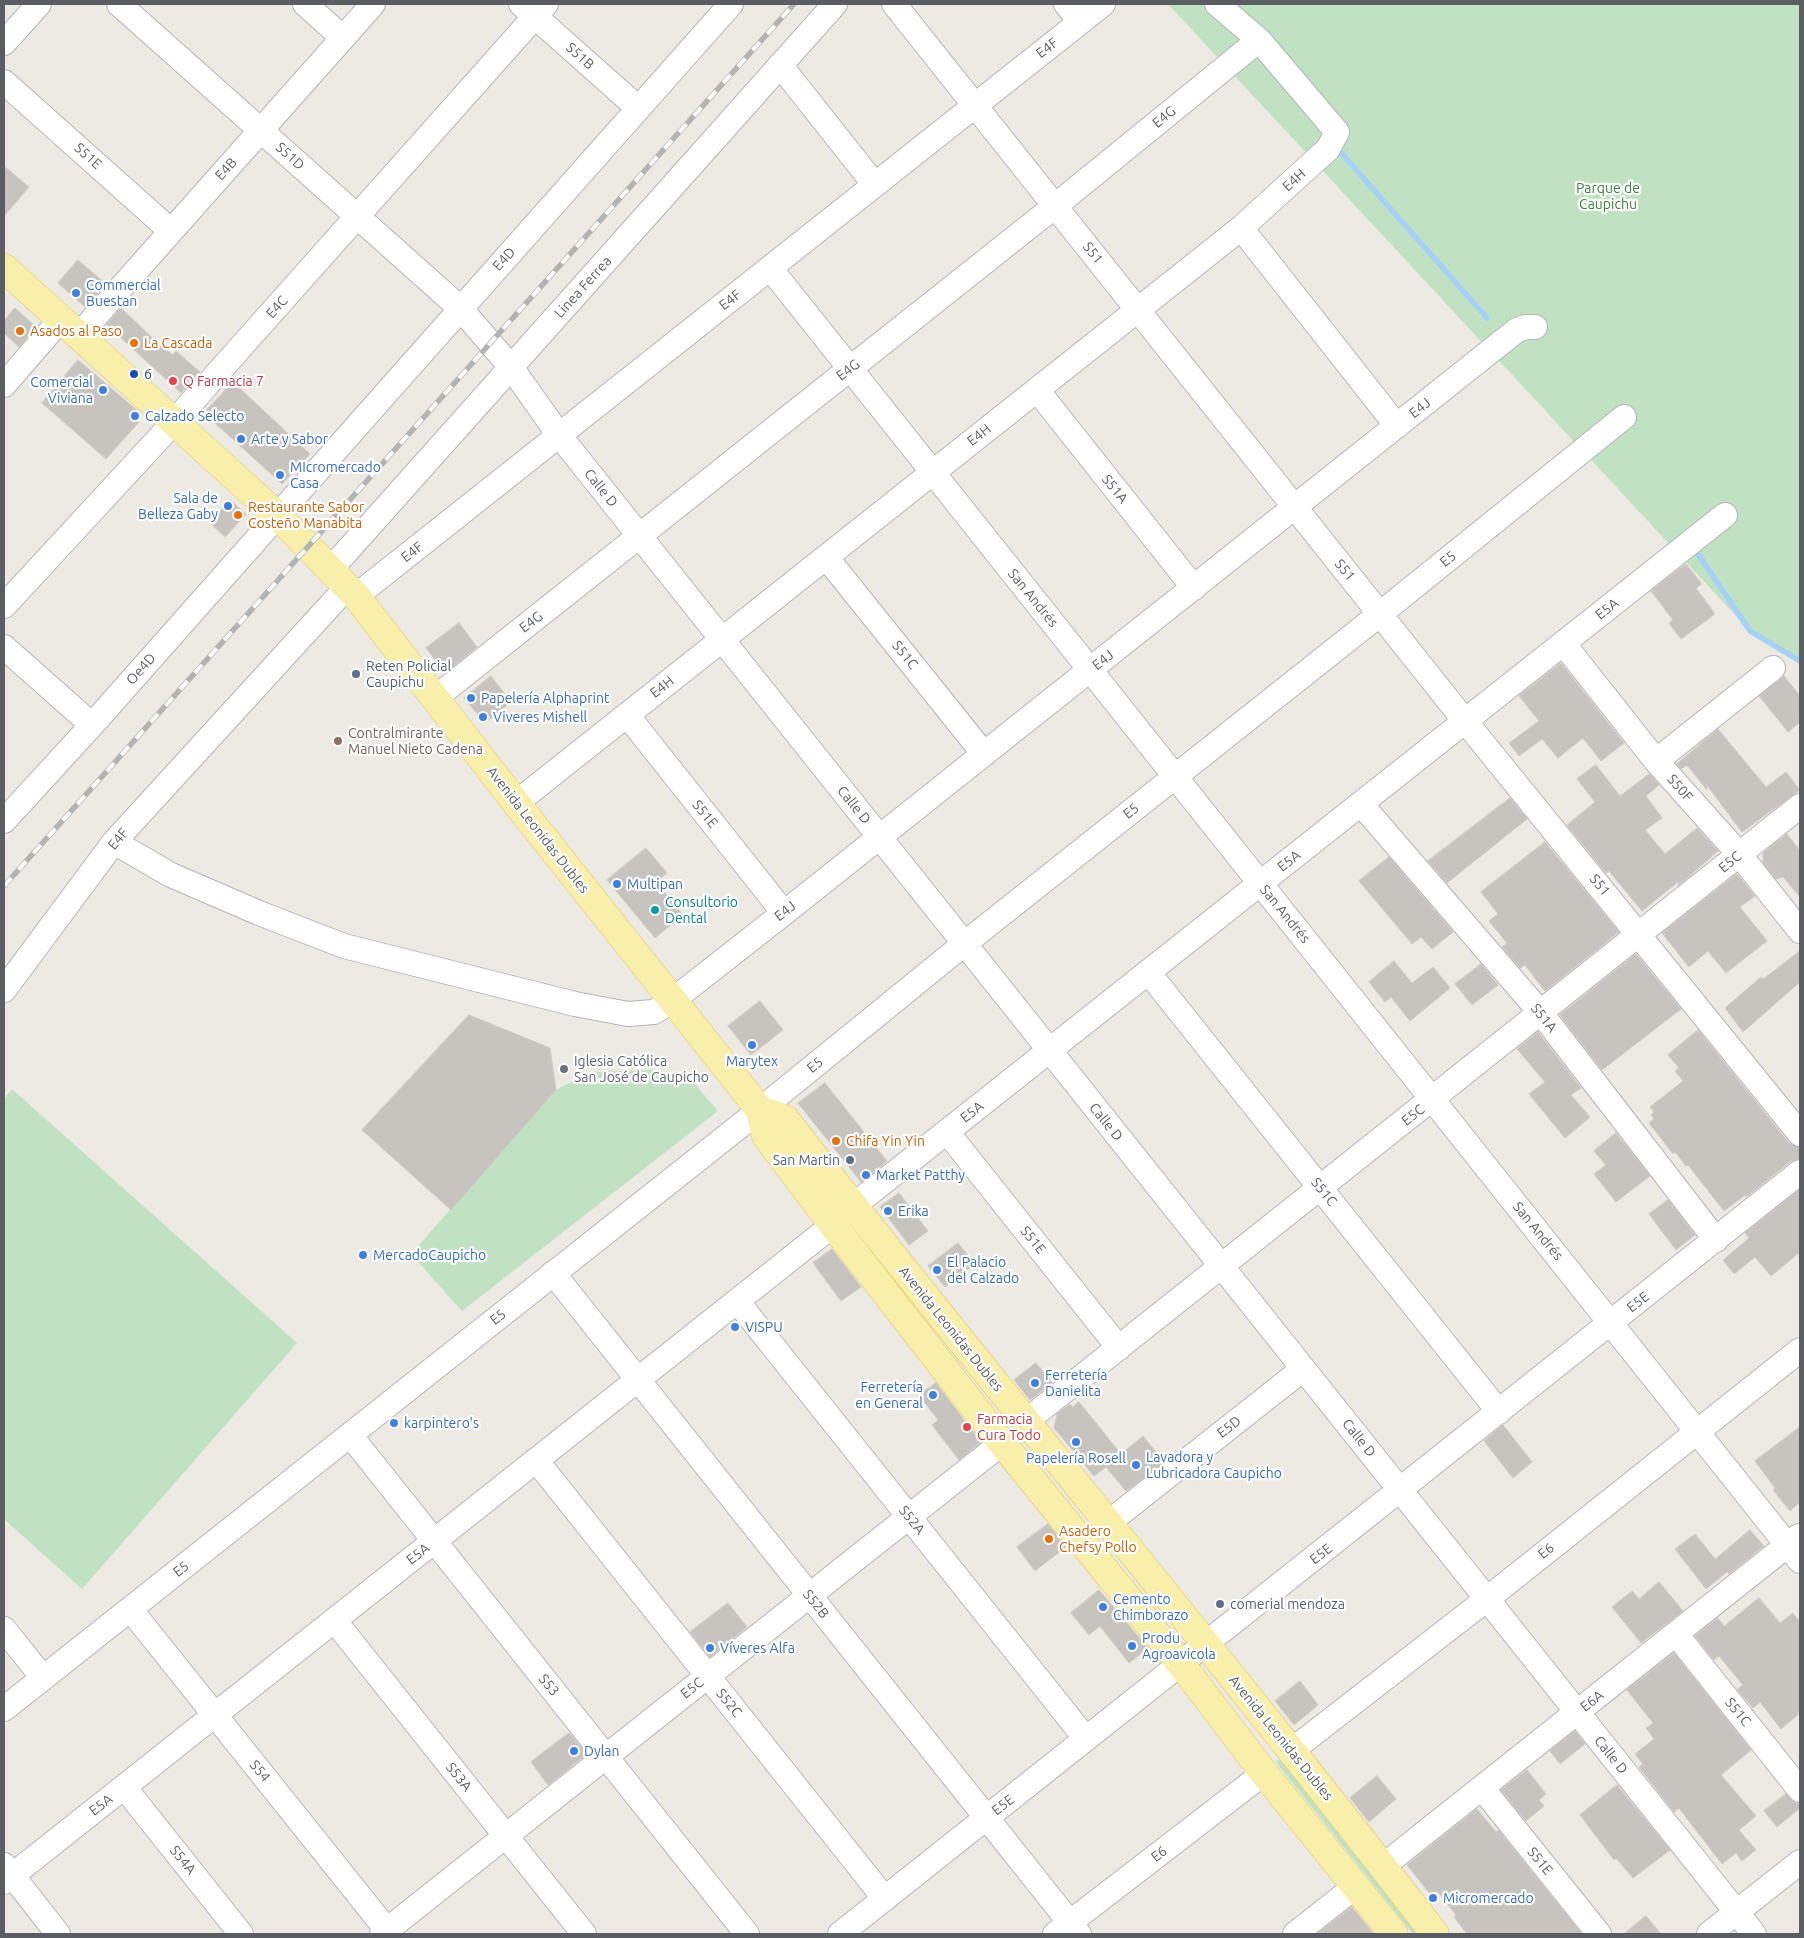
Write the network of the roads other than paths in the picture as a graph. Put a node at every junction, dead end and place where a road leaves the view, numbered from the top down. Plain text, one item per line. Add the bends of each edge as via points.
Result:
1 (39, 4) edge
2 (119, 4) edge
3 (305, 4) edge
4 (373, 4) edge
5 (731, 4) edge
6 (835, 4) edge
7 (894, 4) edge
8 (1066, 4) edge
9 (1103, 4) edge
10 (1217, 4) edge
11 (534, 8) edge
12 (1080, 22) junction
13 (343, 38) junction
14 (1259, 40) junction
15 (4, 43) edge
16 (780, 65) junction
17 (4, 82) edge
18 (975, 105) junction
19 (638, 108) junction
20 (261, 130) junction
21 (875, 185) junction
22 (1055, 206) junction
23 (358, 216) junction
24 (1241, 228) junction
25 (171, 231) junction
26 (4, 268) edge
27 (770, 268) junction
28 (460, 308) junction
29 (1138, 310) junction
30 (70, 327) junction
31 (1536, 327) dead end
32 (512, 367) junction
33 (850, 368) junction
34 (4, 385) edge
35 (1036, 390) junction
36 (1624, 417) dead end
37 (175, 421) junction
38 (1397, 426) junction
39 (559, 435) junction
40 (933, 472) junction
41 (1295, 507) junction
42 (277, 515) junction
43 (1725, 516) dead end
44 (639, 536) junction
45 (826, 557) junction
46 (344, 584) junction
47 (1194, 588) junction
48 (4, 606) edge
49 (1380, 614) junction
50 (722, 640) junction
51 (1563, 643) junction
52 (4, 648) edge
53 (1773, 668) dead end
54 (1090, 670) junction
55 (435, 698) junction
56 (627, 715) junction
57 (1465, 721) junction
58 (92, 725) junction
59 (984, 754) junction
60 (1656, 761) junction
61 (1175, 776) junction
62 (516, 803) junction
63 (1361, 804) junction
64 (1800, 806) edge
65 (4, 821) edge
66 (879, 837) junction
67 (114, 842) junction
68 (1739, 854) junction
69 (1260, 883) junction
70 (784, 912) junction
71 (1800, 931) edge
72 (1640, 934) junction
73 (964, 944) junction
74 (1148, 972) junction
75 (4, 990) edge
76 (673, 1000) junction
77 (1540, 1013) junction
78 (1050, 1050) junction
79 (1432, 1099) junction
80 (760, 1110) junction
81 (947, 1132) junction
82 (1800, 1134) edge
83 (1800, 1172) edge
84 (1320, 1188) junction
85 (853, 1206) junction
86 (832, 1225) junction
87 (1716, 1240) junction
88 (1222, 1267) junction
89 (553, 1274) junction
90 (737, 1301) junction
91 (1611, 1323) junction
92 (1119, 1348) junction
93 (1800, 1350) edge
94 (1303, 1369) junction
95 (638, 1380) junction
96 (1499, 1412) junction
97 (1025, 1422) junction
98 (1696, 1430) junction
99 (350, 1435) junction
100 (1002, 1443) junction
101 (536, 1460) junction
102 (1400, 1491) junction
103 (909, 1517) junction
104 (1108, 1523) junction
105 (434, 1541) junction
106 (1796, 1547) edge
107 (810, 1595) junction
108 (1487, 1599) junction
109 (130, 1609) junction
110 (334, 1620) junction
111 (4, 1629) edge
112 (1676, 1634) junction
113 (1206, 1644) junction
114 (1181, 1664) junction
115 (708, 1676) junction
116 (43, 1678) junction
117 (4, 1709) edge
118 (1577, 1712) junction
119 (215, 1715) junction
120 (1086, 1739) junction
121 (1291, 1751) junction
122 (606, 1757) junction
123 (1264, 1773) junction
124 (124, 1787) junction
125 (1482, 1788) junction
126 (1800, 1790) edge
127 (987, 1818) junction
128 (506, 1836) junction
129 (1800, 1862) edge
130 (1383, 1866) junction
131 (6, 1874) edge
132 (1356, 1886) junction
133 (885, 1899) junction
134 (1736, 1912) junction
135 (1068, 1930) edge
136 (386, 1933) edge
137 (58, 1934) edge
138 (241, 1934) edge
139 (584, 1934) edge
140 (747, 1934) edge
141 (840, 1934) edge
142 (1295, 1934) edge
143 (1394, 1934) edge
144 (1436, 1934) edge
145 (1599, 1934) edge
146 (1709, 1934) edge
147 (1754, 1934) edge

1 - 15 street
2 - 20 street, S51D
3 - 13 street
4 - 13 street, E4B
5 - 19 street, E4D
6 - 16 street, Linea Ferrea
7 - 18 street, S51
8 - 12 street
9 - 12 street, E4F
10 - 14 street
11 - 19 street, S51B
11 - 23 street, E4C
12 - 18 street, E4F
13 - 20 street, E4B
14 - 22 street, E4G
14 - 24 street, E4H via 1337,132 1328,149
16 - 21 street
16 - 32 street, Linea Ferrea
17 - 25 street, S51E
18 - 21 street, E4F
18 - 22 street, S51
19 - 28 street, E4D
20 - 23 street, S51D
20 - 25 street, E4B
21 - 27 street, E4F
22 - 29 street, S51
22 - 33 street, E4G
23 - 28 street, S51D
23 - 37 street, E4C
24 - 29 street, E4H
24 - 38 street
25 - 30 street, E4B
26 - 30 main road, Avenida Leonidas Dubles
27 - 33 street, San Andrés
27 - 39 street, E4F
28 - 32 street, Calle D
28 - 42 street, E4D
29 - 35 street, E4H
29 - 41 street, S51
30 - 34 street, E4B
30 - 37 main road, Avenida Leonidas Dubles
31 - 38 street, E4J via 1517,330
32 - 39 street, Calle D
32 - 46 street, Linea Ferrea
33 - 40 street, San Andrés
33 - 44 street, E4G
35 - 40 street, E4H
35 - 47 street, S51A
36 - 49 street, E5
37 - 42 main road, Avenida Leonidas Dubles
37 - 48 street, E4C
38 - 41 street, E4J
39 - 44 street, Calle D
39 - 46 street, E4F
40 - 45 street, E4H
40 - 54 street, San Andrés
41 - 47 street, E4J
41 - 49 street, S51
42 - 46 main road, Avenida Leonidas Dubles
42 - 58 street, Oe4D
43 - 51 street, E5A
44 - 50 street, Calle D
44 - 55 street, E4G
45 - 50 street, E4H
45 - 59 street, S51C
46 - 55 main road, Avenida Leonidas Dubles
46 - 67 street, E4F
47 - 54 street, E4J
49 - 57 street, S51
49 - 61 street, E5
50 - 56 street, E4H
50 - 66 street, Calle D
51 - 57 street, E5A
51 - 60 street, S50F
52 - 58 street
53 - 60 street
54 - 59 street, E4J
54 - 61 street, San Andrés
55 - 62 main road, Avenida Leonidas Dubles
56 - 62 street, E4H
56 - 70 street, S51E
57 - 63 street, E5A
57 - 72 street, S51
58 - 65 street, Oe4D
59 - 66 street, E4J
60 - 68 street, S50F
61 - 69 street, San Andrés
61 - 73 street, E5
62 - 76 main road, Avenida Leonidas Dubles
63 - 69 street, E5A
63 - 77 street, S51A
64 - 68 street, E5C
66 - 70 street, E4J
66 - 73 street, Calle D
67 - 75 street, E4F
67 - 76 street, E4J via 171,875 344,946 575,1004 628,1014 654,1012
68 - 71 street, S50F
68 - 72 street, E5C
69 - 74 street, E5A
69 - 79 street, San Andrés
70 - 76 street, E4J
72 - 77 street, E5C
72 - 82 street, S51
73 - 78 street, Calle D
73 - 80 street, E5
74 - 78 street, E5A
74 - 84 street, S51C
76 - 80 main road, Avenida Leonidas Dubles
77 - 79 street, E5C
77 - 87 street, S51A
78 - 81 street, E5A
78 - 88 street, Calle D
79 - 84 street, E5C
79 - 91 street, San Andrés
80 - 85 main road, Avenida Leonidas Dubles via 786,1119
80 - 86 main road, Avenida Leonidas Dubles via 766,1136
80 - 89 street, E5
81 - 85 street, E5A
81 - 92 street, S51E
83 - 87 street, E5E
84 - 88 street, E5C
84 - 96 street, S51C
85 - 97 main road, Avenida Leonidas Dubles
86 - 90 street, E5A
86 - 100 main road, Avenida Leonidas Dubles
87 - 91 street, E5E
88 - 92 street, E5C
88 - 94 street, Calle D
89 - 95 street, S52B
89 - 99 street, E5
90 - 95 street, E5A
90 - 103 street, S52A
91 - 96 street, E5E
91 - 98 street, San Andrés
92 - 97 street, E5C
93 - 98 street, E6
94 - 102 street, Calle D
94 - 104 street, E5D
95 - 101 street, E5A
95 - 107 street, S52B
96 - 102 street, E5E
97 - 104 main road, Avenida Leonidas Dubles
98 - 106 street, San Andrés
98 - 108 street, E6
99 - 105 street, S53
99 - 109 street, E5
100 - 103 street, E5C
100 - 114 main road, Avenida Leonidas Dubles
101 - 105 street, E5A
101 - 115 street, S52C
102 - 108 street, Calle D
102 - 113 street, E5E
103 - 107 street, E5C
103 - 120 street, S52A
104 - 113 main road, Avenida Leonidas Dubles
105 - 110 street, E5A
105 - 122 street, S53
106 - 112 street, E6A
107 - 115 street, E5C
107 - 127 street, S52B
108 - 118 street, Calle D
108 - 121 street, E6
109 - 116 street, E5
109 - 119 street, S54
110 - 119 street, E5A
110 - 128 street, S53A
111 - 116 street
112 - 118 street, E6A
112 - 126 street, S51C
113 - 114 street, E5E
113 - 121 main road, Avenida Leonidas Dubles
114 - 120 street, E5E
114 - 123 main road, Avenida Leonidas Dubles
115 - 122 street, E5C
115 - 133 street, S52C
116 - 117 street, E5
118 - 125 street, E6A
118 - 134 street, Calle D
119 - 124 street, E5A
119 - 136 street, S54
120 - 127 street, E5E
121 - 130 main road, Avenida Leonidas Dubles
122 - 128 street, E5C
122 - 140 street, S53
123 - 132 main road, Avenida Leonidas Dubles
123 - 135 street, E6
124 - 131 street, E5A
124 - 138 street, S54A
125 - 130 street, E6A
125 - 145 street, S51E
127 - 133 street, E5E
127 - 135 street, S52B
128 - 136 street, E5C
128 - 139 street, S53A
129 - 134 street
130 - 144 main road, Avenida Leonidas Dubles
131 - 137 street
132 - 142 street
132 - 143 main road, Avenida Leonidas Dubles
133 - 141 street, E5E
134 - 146 street
134 - 147 street, Calle D

